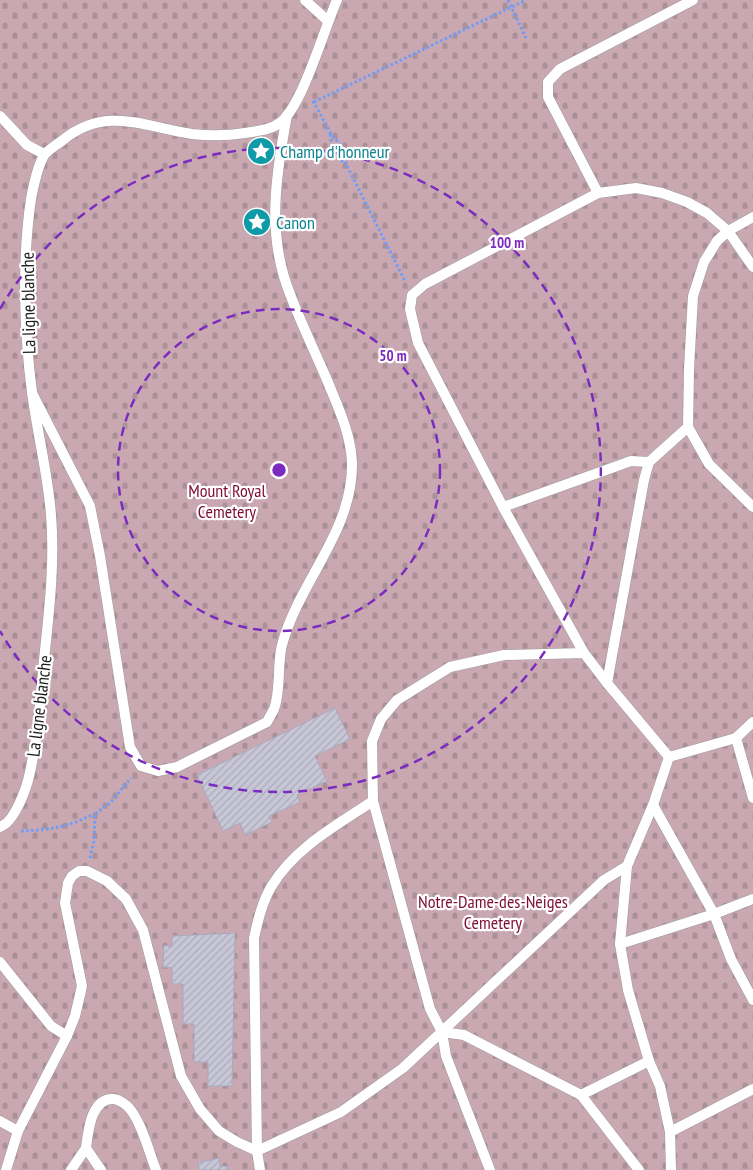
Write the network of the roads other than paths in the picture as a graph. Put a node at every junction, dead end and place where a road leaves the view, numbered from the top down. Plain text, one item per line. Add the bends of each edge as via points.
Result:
1 (306, 0) edge
2 (336, 0) edge
3 (693, 0) edge
4 (328, 20) junction
5 (287, 115) junction
6 (0, 116) edge
7 (44, 154) junction
8 (598, 193) junction
9 (753, 217) edge
10 (728, 231) junction
11 (753, 266) edge
12 (32, 392) junction
13 (688, 427) junction
14 (649, 462) junction
15 (753, 506) edge
16 (503, 507) junction
17 (584, 653) junction
18 (607, 683) junction
19 (753, 722) edge
20 (736, 738) junction
21 (669, 757) junction
22 (753, 798) edge
23 (373, 801) junction
24 (654, 806) junction
25 (3, 826) edge
26 (627, 866) junction
27 (753, 899) edge
28 (714, 914) junction
29 (620, 944) junction
30 (0, 962) edge
31 (753, 1000) edge
32 (442, 1032) junction
33 (67, 1036) junction
34 (649, 1061) junction
35 (753, 1089) edge
36 (580, 1095) junction
37 (0, 1121) edge
38 (18, 1131) junction
39 (670, 1132) junction
40 (86, 1148) junction
41 (257, 1151) junction
42 (6, 1170) edge
43 (71, 1170) edge
44 (100, 1170) edge
45 (156, 1170) edge
46 (260, 1170) edge
47 (490, 1170) edge
48 (639, 1170) edge
49 (671, 1170) edge

1 - 4 lane
2 - 4 lane
3 - 8 lane via 560,69 548,82 548,97
4 - 5 lane via 304,82
5 - 7 lane via 264,129 210,136 112,120 78,130
5 - 12 lane via 277,170 275,237 280,264 340,410 352,462 350,495 341,522 309,581 282,645 275,707 267,722 177,767 158,770 141,766 130,747 90,506
6 - 7 lane via 27,145
7 - 12 lane, La ligne blanche via 32,196 26,239 27,347
8 - 10 lane via 636,188 662,193 708,213
8 - 16 lane via 425,284 412,295 410,309 418,342
9 - 10 lane
10 - 11 lane
10 - 13 lane via 716,241 704,262 693,296
12 - 25 lane, La ligne blanche via 51,514 51,593 30,774 18,808
13 - 14 lane
13 - 15 lane via 709,464
14 - 16 lane via 630,460
14 - 18 lane
16 - 17 lane
17 - 18 lane
17 - 23 lane via 504,655 450,667 397,700 381,719 372,741
18 - 21 lane
19 - 20 lane
20 - 21 lane
20 - 22 lane
21 - 24 lane
23 - 32 lane via 430,1009
23 - 41 lane via 295,856 271,887 260,912 254,938
24 - 26 lane
24 - 28 lane
26 - 29 lane
26 - 32 lane via 604,880
27 - 28 lane
28 - 29 lane
28 - 31 lane via 731,960
29 - 34 lane via 628,990
30 - 33 lane via 51,1026
32 - 36 lane via 464,1035
32 - 41 lane via 403,1068 341,1112
32 - 47 lane via 446,1056
33 - 38 lane
33 - 41 lane via 82,986 65,903 66,893 72,876 87,871 106,881 126,899 143,930 181,1076 200,1108 219,1131
34 - 36 lane
34 - 39 lane via 660,1086
35 - 39 lane
36 - 48 lane
37 - 38 lane
38 - 42 lane
39 - 49 lane
40 - 43 lane
40 - 44 lane
40 - 45 lane via 94,1113 100,1104 118,1099 134,1115
41 - 46 lane

